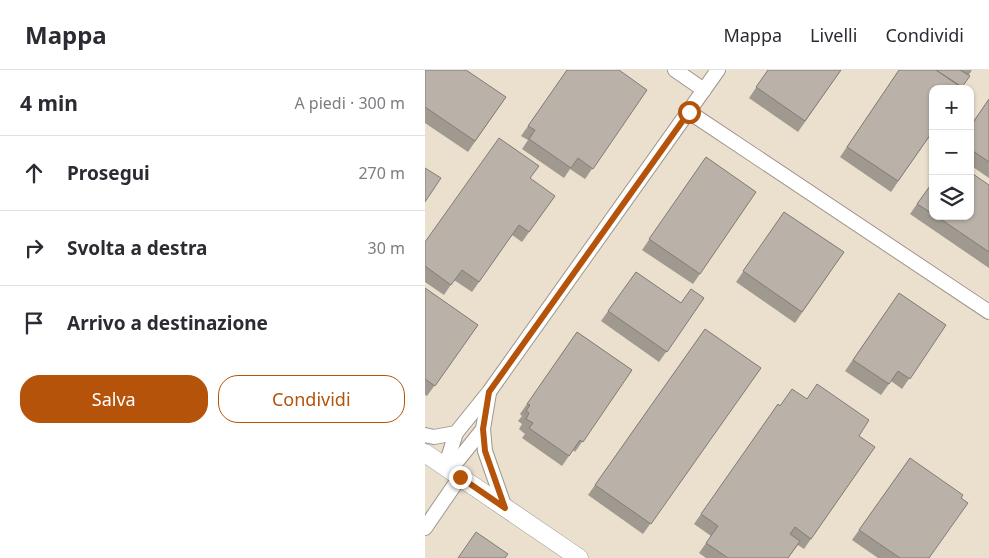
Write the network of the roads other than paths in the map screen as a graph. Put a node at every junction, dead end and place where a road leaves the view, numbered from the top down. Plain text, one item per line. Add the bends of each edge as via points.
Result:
1 (675, 70) edge
2 (718, 70) edge
3 (705, 90) junction
4 (689, 112) junction
5 (989, 312) edge
6 (489, 392) junction
7 (483, 429) junction
8 (456, 433) junction
9 (425, 435) edge
10 (425, 453) edge
11 (454, 473) junction
12 (505, 508) junction
13 (425, 528) edge
14 (579, 558) edge

1 - 3 street
2 - 3 street
3 - 4 street
4 - 5 street
4 - 6 street
6 - 7 street
6 - 8 street
7 - 11 street via 459,459
7 - 12 street via 485,451
8 - 9 street via 434,437
8 - 11 street via 449,455
10 - 11 street
11 - 12 street
11 - 13 street
12 - 14 street

